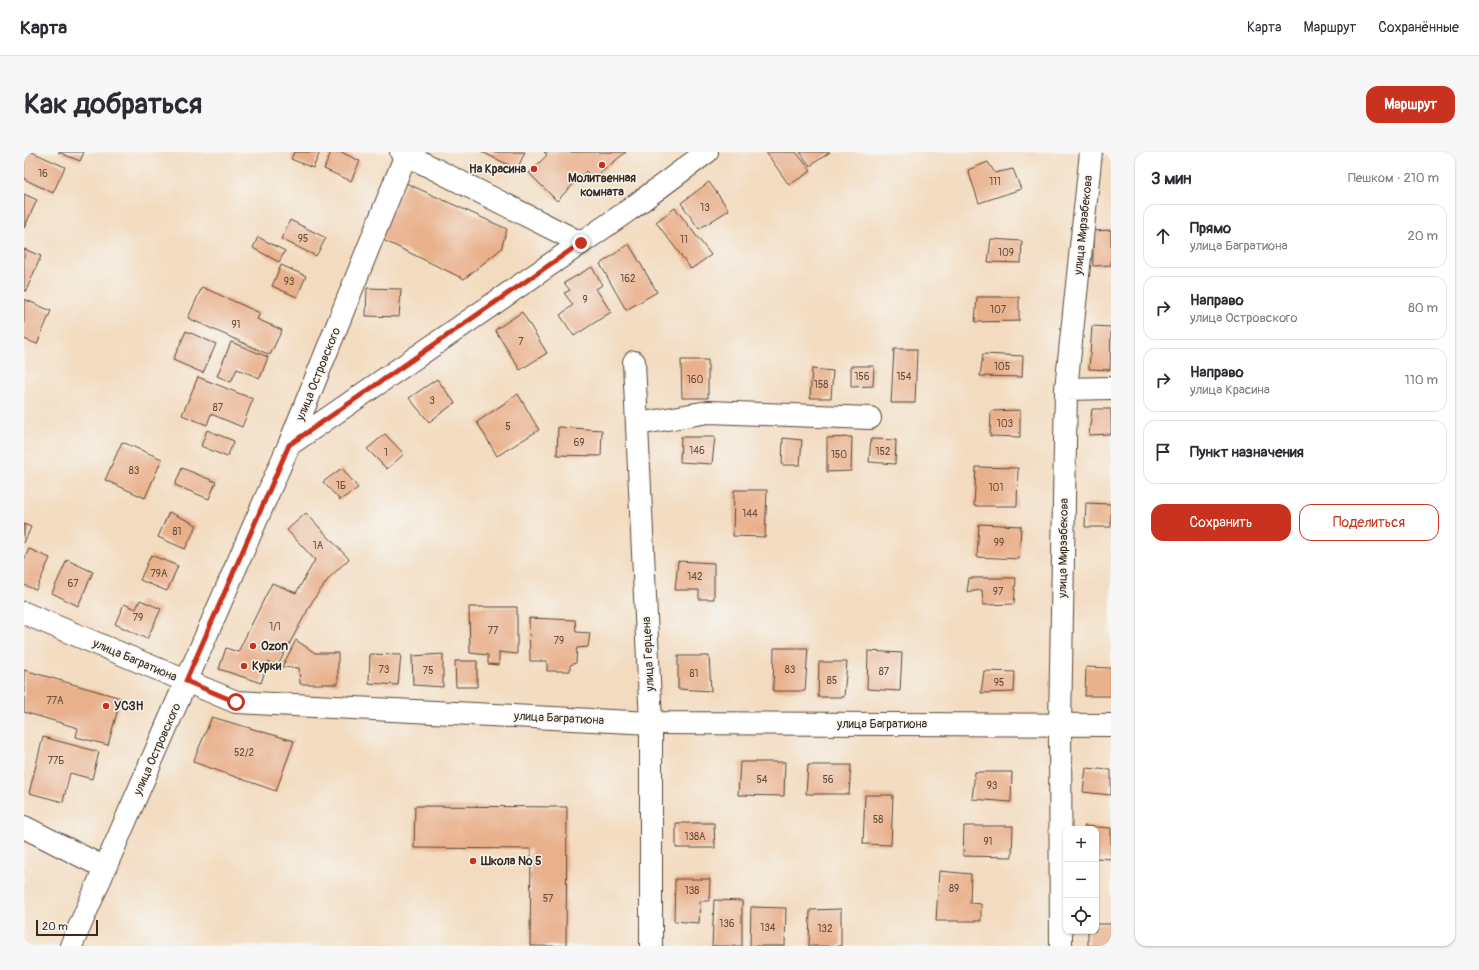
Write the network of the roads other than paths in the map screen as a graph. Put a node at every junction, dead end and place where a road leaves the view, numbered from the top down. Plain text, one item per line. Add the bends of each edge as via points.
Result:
1 (707, 152) edge
2 (1091, 152) edge
3 (405, 153) edge
4 (581, 243) junction
5 (634, 362) dead end
6 (1066, 388) junction
7 (1111, 388) edge
8 (870, 418) dead end
9 (638, 424) junction
10 (289, 445) junction
11 (24, 613) edge
12 (186, 681) junction
13 (651, 723) junction
14 (1060, 725) junction
15 (1111, 725) edge
16 (24, 827) edge
17 (105, 868) junction
18 (70, 946) edge
19 (651, 946) edge
20 (1061, 946) edge

1 - 4 street
2 - 6 street, улица Мирзабекова
3 - 4 street
3 - 10 street, улица Островского
4 - 10 street
5 - 9 street, улица Герцена
6 - 7 street
6 - 14 street, улица Мирзабекова
8 - 9 street via 708,412
9 - 13 street, улица Герцена
10 - 12 street, улица Островского
11 - 12 street, улица Багратиона
12 - 13 street, улица Багратиона via 236,702
12 - 17 street, улица Островского
13 - 14 street, улица Багратиона
13 - 19 street, улица Герцена
14 - 15 street, улица Багратиона
14 - 20 street, улица Мирзабекова
16 - 17 street
17 - 18 street, улица Островского

